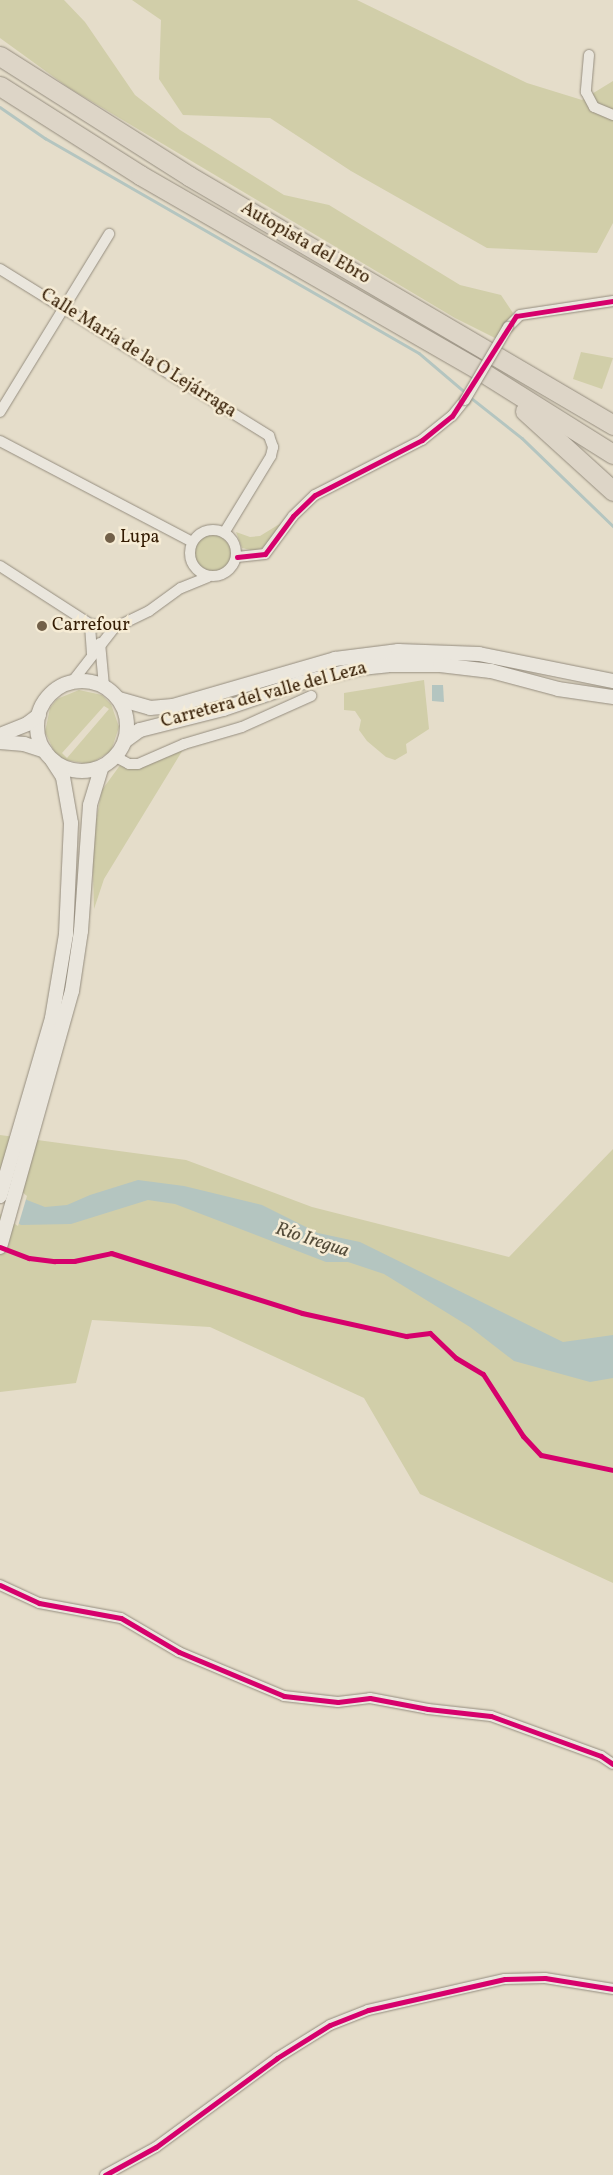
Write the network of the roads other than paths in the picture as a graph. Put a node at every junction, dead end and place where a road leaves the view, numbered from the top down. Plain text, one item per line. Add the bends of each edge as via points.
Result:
1 (589, 55) dead end
2 (0, 56) edge
3 (0, 86) edge
4 (613, 115) edge
5 (109, 234) dead end
6 (0, 269) edge
7 (301, 270) junction
8 (613, 300) edge
9 (407, 302) junction
10 (65, 308) junction
11 (0, 412) edge
12 (613, 418) edge
13 (613, 425) edge
14 (0, 441) edge
15 (613, 454) edge
16 (613, 491) edge
17 (224, 533) junction
18 (192, 542) junction
19 (237, 557) junction
20 (0, 566) edge
21 (193, 566) junction
22 (208, 577) junction
23 (192, 582) junction
24 (90, 624) junction
25 (114, 628) junction
26 (100, 643) junction
27 (92, 654) junction
28 (613, 681) edge
29 (72, 682) junction
30 (104, 686) junction
31 (311, 696) dead end
32 (613, 697) edge
33 (119, 700) junction
34 (39, 715) junction
35 (0, 735) edge
36 (126, 740) junction
37 (0, 742) edge
38 (49, 756) junction
39 (116, 757) junction
40 (101, 768) junction
41 (30, 1121) junction
42 (0, 1196) edge
43 (0, 1247) edge
44 (0, 1585) edge
45 (613, 1764) edge
46 (613, 1989) edge
47 (105, 2175) edge

1 - 4 street via 586,92 594,107
2 - 9 highway, Autopista del Ebro via 153,155
3 - 7 highway, Autopista del Ebro via 104,153
5 - 10 street
6 - 10 street, Calle María de la O Lejárraga
7 - 15 highway, Autopista del Ebro via 479,370
7 - 16 highway via 479,378 535,418
8 - 19 street, bridge via 520,315 508,327 452,416 422,440 315,495 293,516 265,554
9 - 12 highway
9 - 13 highway, Autopista del Ebro
10 - 11 street
10 - 17 street, Calle María de la O Lejárraga via 262,431 272,442 271,456
14 - 18 street
17 - 18 street via 203,532
17 - 19 street via 232,541
18 - 21 street via 189,556
19 - 22 street via 228,571
20 - 24 street
21 - 22 street
21 - 23 street
22 - 23 street
23 - 25 street
24 - 25 street
24 - 27 street
25 - 26 street
26 - 27 street
26 - 30 street
27 - 29 street
28 - 33 main road, Carretera del valle del Leza via 478,654 398,651 335,659 173,706 150,708
29 - 30 main road via 88,681
29 - 34 main road via 49,696
30 - 33 main road
31 - 39 street via 242,727 184,744 138,764 129,764
32 - 36 main road, Carretera del valle del Leza via 558,689 491,670 440,665 388,665 300,683 223,709 140,730
33 - 36 main road via 128,724
34 - 35 main road via 27,724
34 - 38 main road via 37,730
36 - 39 main road
37 - 38 main road via 24,744
38 - 40 main road via 71,770
38 - 41 main road via 63,777 71,823 66,934
39 - 40 main road
40 - 41 main road via 86,831 81,931 72,991
41 - 42 main road
41 - 43 main road
44 - 45 street via 39,1604 121,1618 179,1652 284,1696 338,1702 370,1698 491,1716 601,1756
46 - 47 street via 545,1978 505,1979 358,2013 330,2025 277,2058 156,2147

